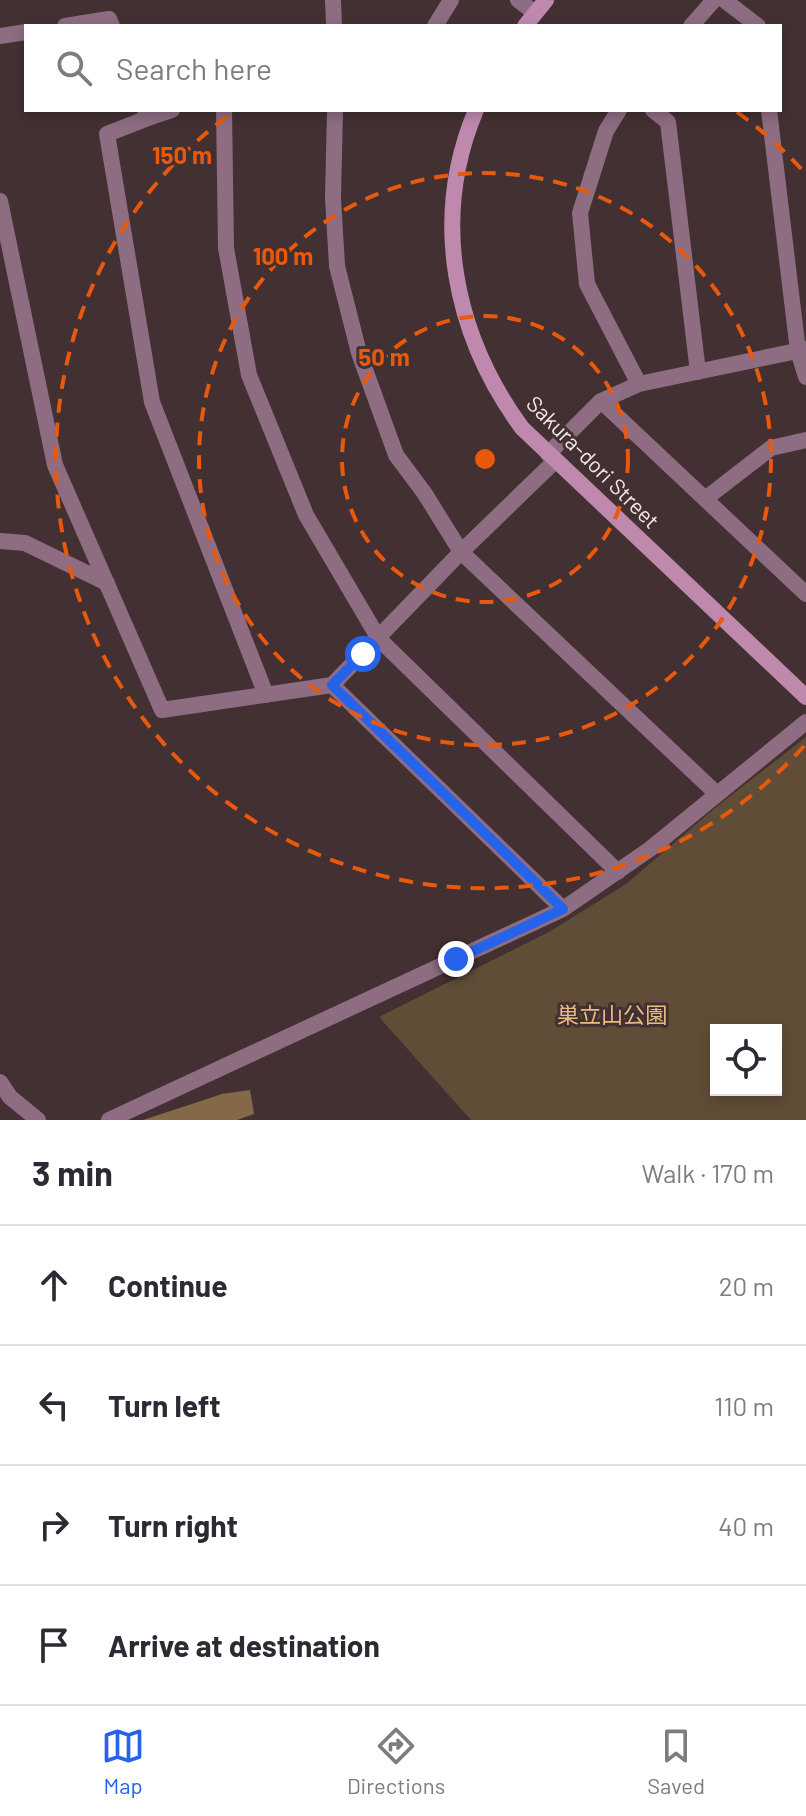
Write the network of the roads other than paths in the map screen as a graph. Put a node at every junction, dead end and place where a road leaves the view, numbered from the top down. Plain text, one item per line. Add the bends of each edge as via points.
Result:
1 (333, 0) edge
2 (451, 0) edge
3 (518, 0) edge
4 (546, 0) edge
5 (714, 0) edge
6 (724, 0) edge
7 (530, 20) edge
8 (78, 24) edge
9 (111, 24) edge
10 (339, 24) edge
11 (436, 24) edge
12 (693, 24) edge
13 (755, 24) edge
14 (24, 32) edge
15 (0, 36) edge
16 (224, 112) edge
17 (335, 112) edge
18 (475, 112) edge
19 (618, 112) edge
20 (656, 112) edge
21 (769, 112) edge
22 (147, 114) edge
23 (0, 201) edge
24 (802, 350) edge
25 (698, 372) junction
26 (806, 377) edge
27 (639, 384) junction
28 (601, 401) junction
29 (806, 440) edge
30 (552, 457) junction
31 (705, 499) junction
32 (0, 541) edge
33 (461, 552) junction
34 (107, 583) junction
35 (806, 594) edge
36 (379, 639) junction
37 (332, 685) junction
38 (266, 695) junction
39 (806, 697) edge
40 (806, 722) edge
41 (717, 794) junction
42 (618, 872) junction
43 (563, 909) junction
44 (0, 1082) edge
45 (38, 1120) edge
46 (109, 1120) edge

1 - 10 street
2 - 11 street
3 - 7 street
4 - 7 street
5 - 12 street
6 - 13 street
8 - 9 street via 109,19
14 - 15 street
16 - 36 street via 226,248 249,375 306,515
17 - 33 street via 337,266 359,353 396,455
18 - 30 street, Sakura-dori Street via 452,200 460,300 491,381 522,428
19 - 27 street via 606,131 580,213 587,284
20 - 25 street via 668,122
21 - 24 street
22 - 38 street via 107,134 152,402
23 - 34 street via 55,465
24 - 25 street
24 - 26 street
25 - 27 street
27 - 28 street
28 - 30 street
28 - 31 street
29 - 31 street via 771,448
30 - 33 street
30 - 39 street, Sakura-dori Street
31 - 35 street
32 - 34 street via 25,543
33 - 36 street
33 - 41 street
34 - 38 street via 162,710
36 - 37 street
36 - 42 street
37 - 38 street
37 - 43 street
40 - 41 street
41 - 42 street
42 - 43 street
43 - 46 street
44 - 45 street

